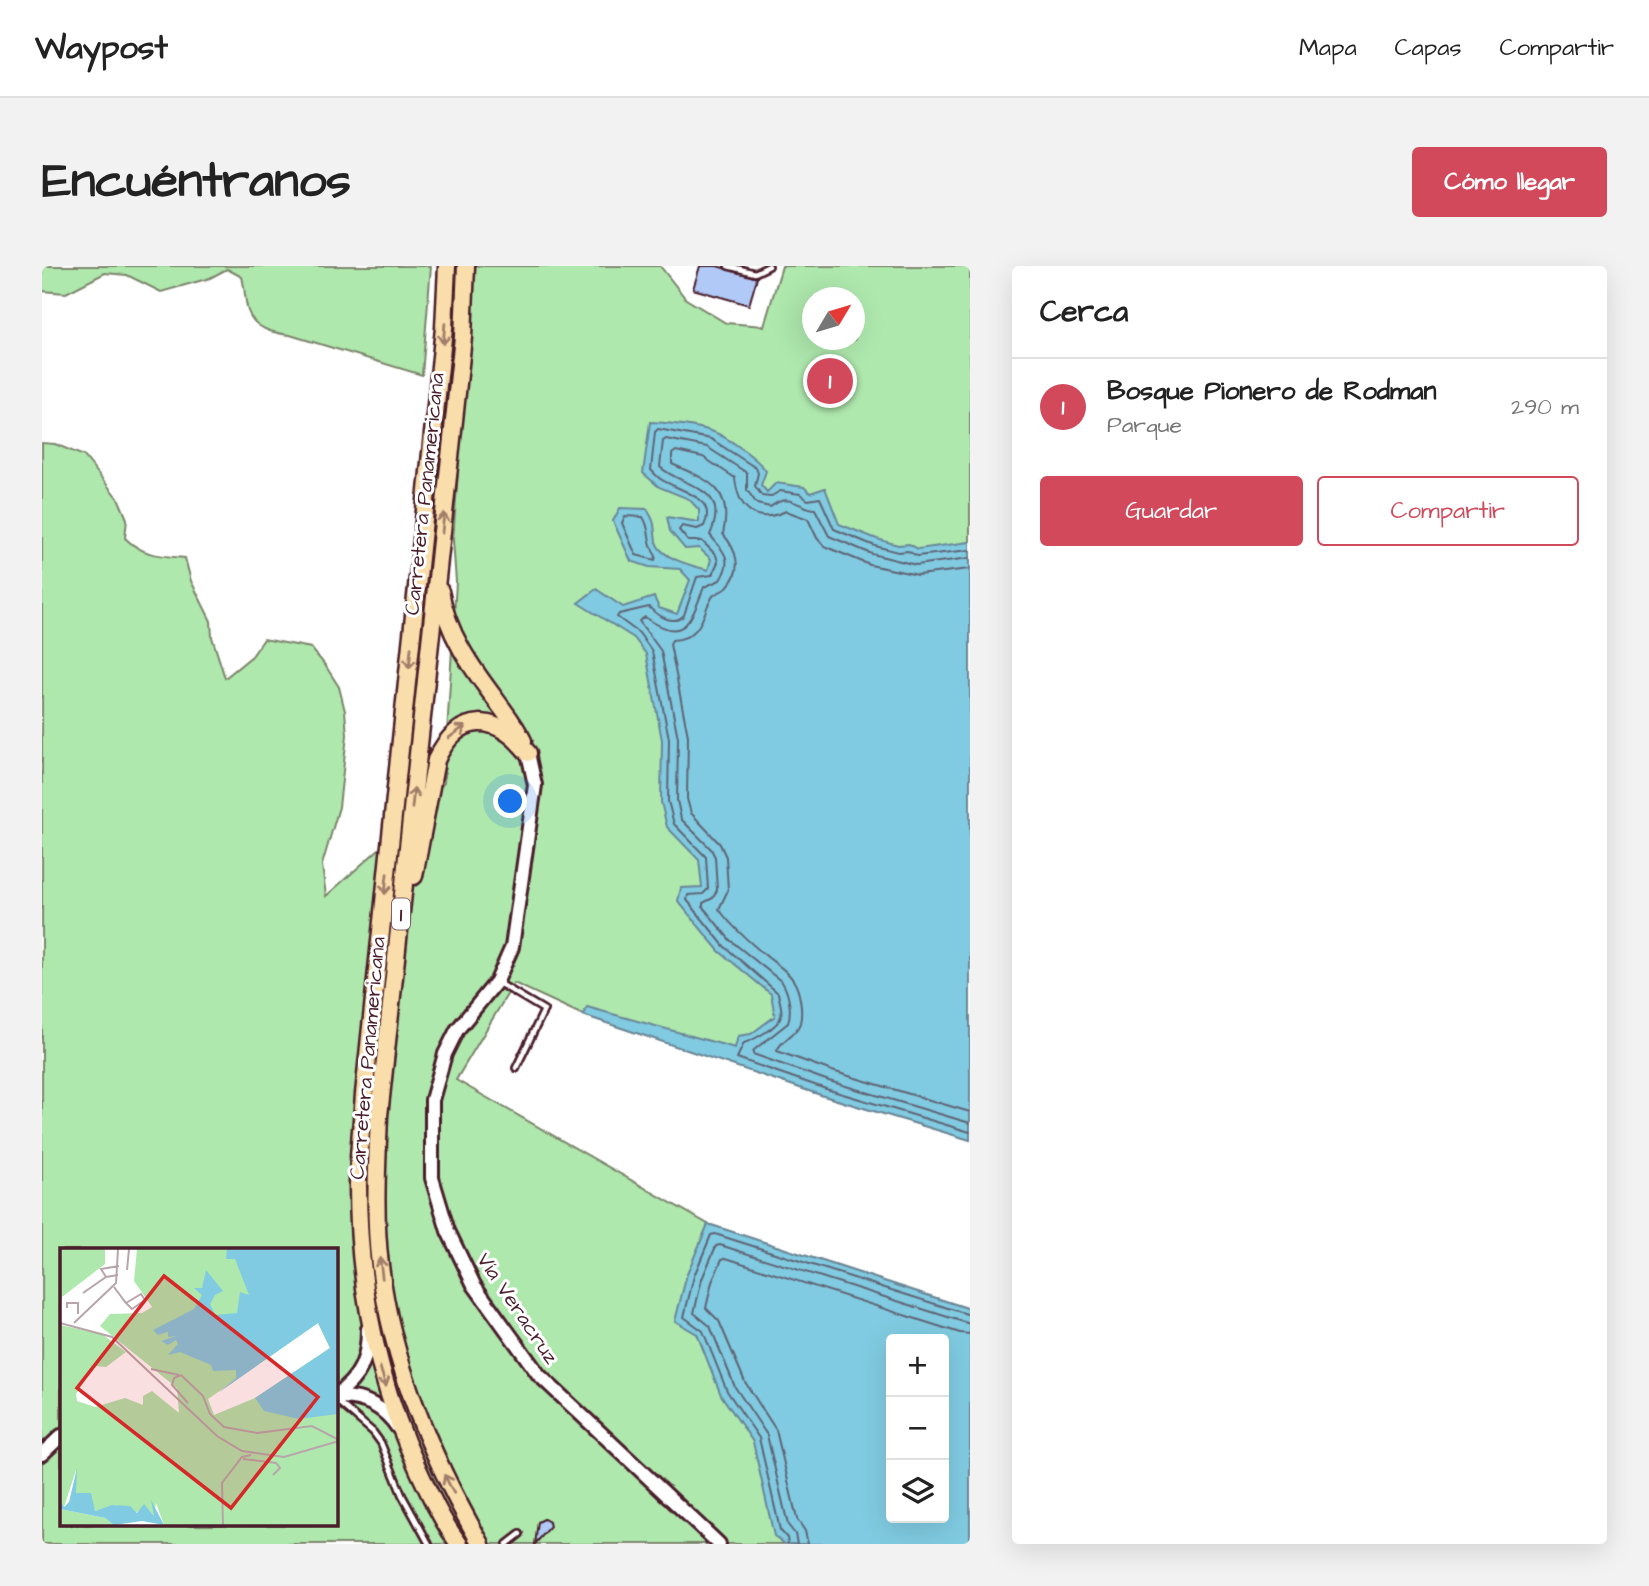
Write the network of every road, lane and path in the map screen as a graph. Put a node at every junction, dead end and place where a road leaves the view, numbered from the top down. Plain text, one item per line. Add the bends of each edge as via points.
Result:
1 (447, 266) edge
2 (466, 266) edge
3 (728, 266) edge
4 (769, 266) edge
5 (438, 570) junction
6 (528, 753) junction
7 (497, 981) junction
8 (393, 984) junction
9 (516, 1068) dead end
10 (367, 1311) junction
11 (338, 1396) edge
12 (338, 1398) edge
13 (338, 1400) edge
14 (401, 1433) junction
15 (60, 1437) edge
16 (42, 1454) edge
17 (520, 1534) dead end
18 (429, 1544) edge
19 (459, 1544) edge
20 (481, 1544) edge
21 (507, 1544) edge
22 (719, 1544) edge

1 -> 10 highway, Carretera Panamericana / 1 via 364,1094 358,1182
5 -> 2 highway, Carretera Panamericana / 1 via 463,337
3 - 4 lane via 755,274
5 - 6 highway via 455,639 513,722
8 -> 5 highway, Carretera Panamericana / 1
6 - 7 street, Vía Veracruz via 535,785 512,947
8 -> 6 highway via 436,760 443,744 465,726 485,723 499,726
7 - 9 lane via 544,1010
7 - 22 street, Vía Veracruz via 457,1030 432,1100 432,1178 448,1231 474,1284 539,1375
20 -> 8 highway, Carretera Panamericana / 1 via 420,1421 389,1321 380,1265 379,1116
10 - 11 street via 366,1362
10 -> 14 highway, Carretera Panamericana / 1
12 - 14 street via 349,1396 380,1408
13 - 18 lane via 381,1443
14 - 19 highway, Carretera Panamericana / 1
15 - 16 street
17 - 21 lane

